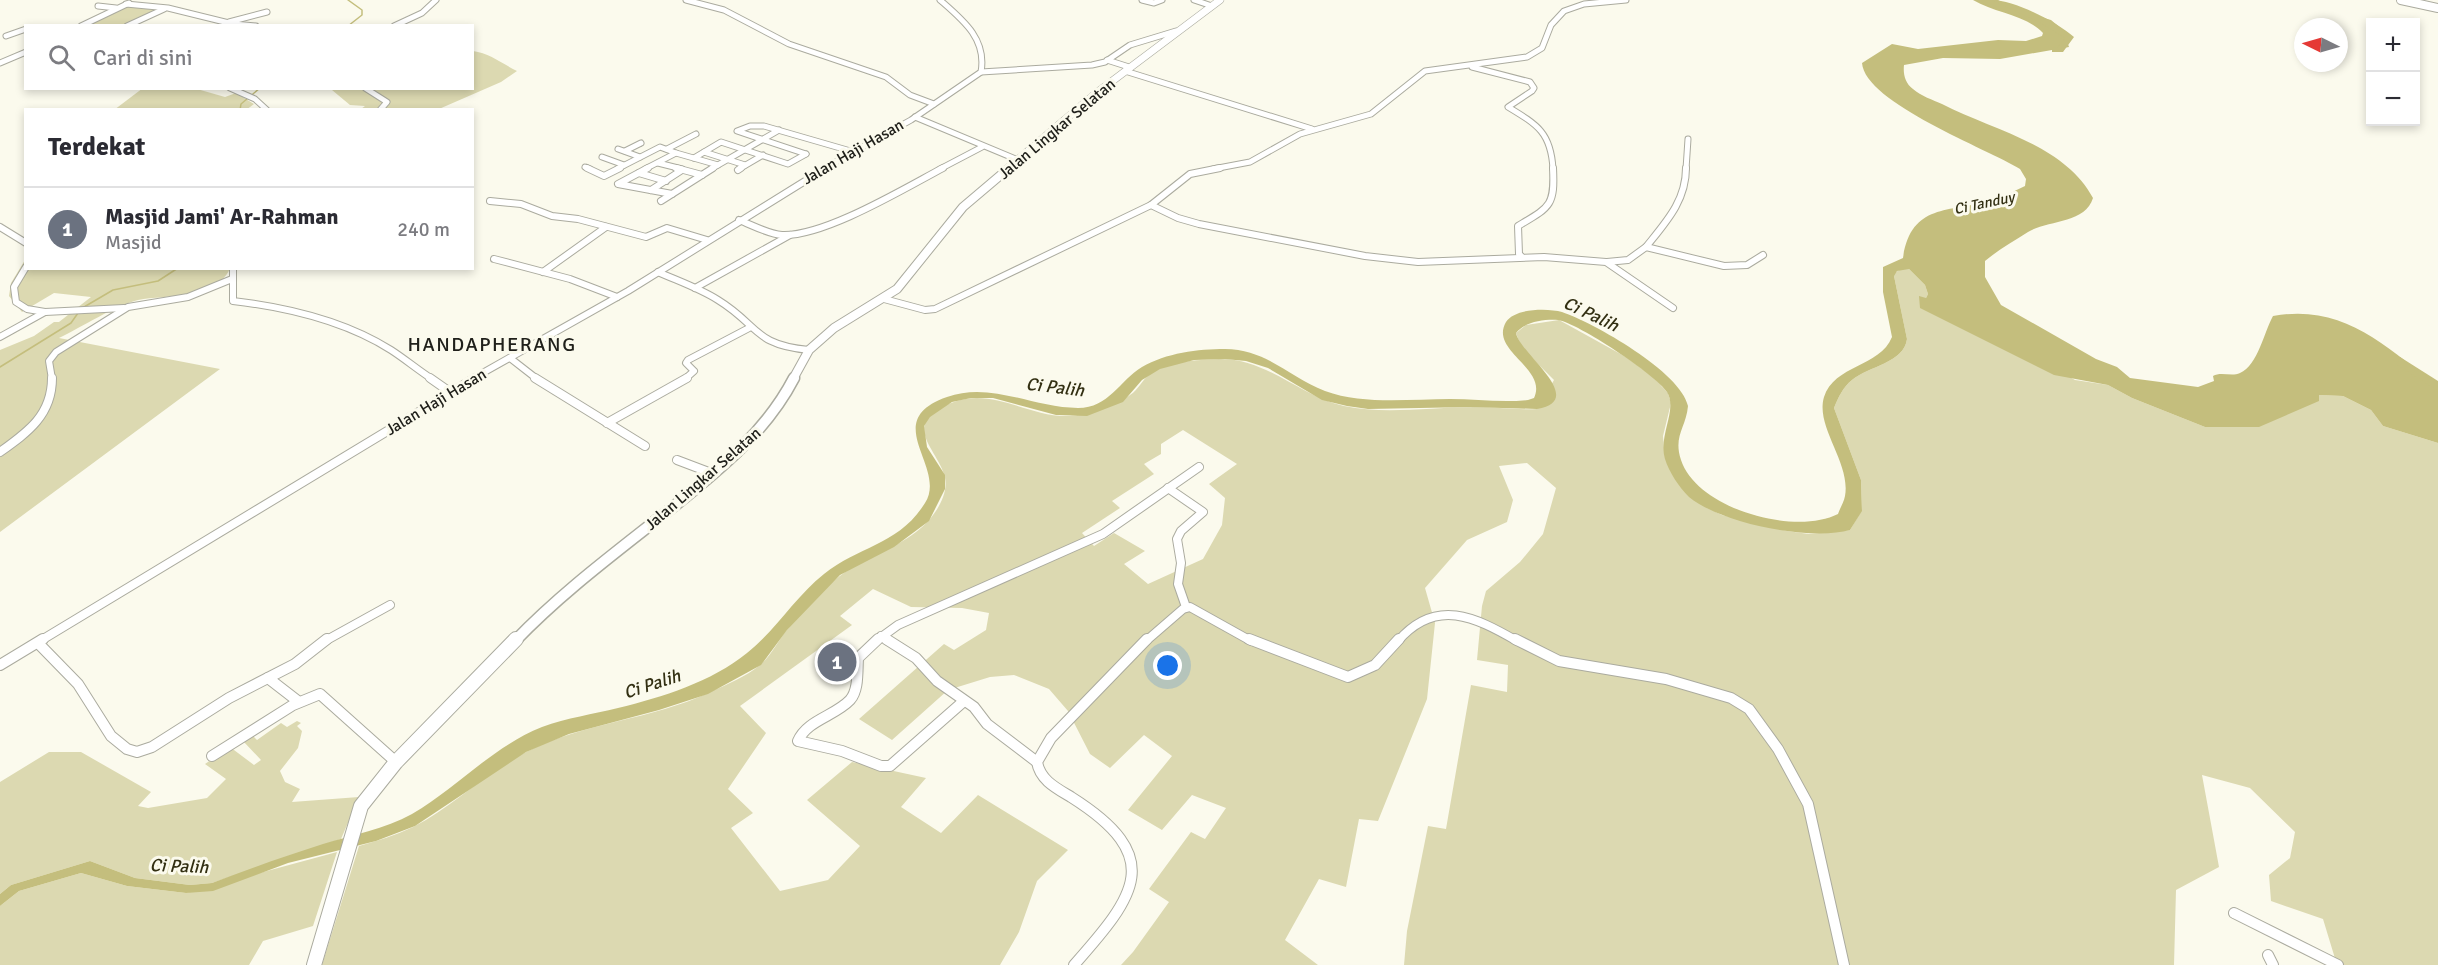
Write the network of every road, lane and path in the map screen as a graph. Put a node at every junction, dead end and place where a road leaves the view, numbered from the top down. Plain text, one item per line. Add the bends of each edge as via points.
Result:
1 (134, 0) edge
2 (436, 0) edge
3 (686, 0) edge
4 (940, 0) edge
5 (1142, 0) edge
6 (1162, 0) edge
7 (1194, 0) edge
8 (1220, 0) edge
9 (1626, 0) edge
10 (2401, 0) edge
11 (126, 4) junction
12 (98, 6) dead end
13 (1212, 6) junction
14 (118, 8) junction
15 (166, 8) junction
16 (2438, 8) edge
17 (267, 12) dead end
18 (227, 22) junction
19 (85, 24) edge
20 (131, 24) edge
21 (242, 24) edge
22 (398, 24) edge
23 (24, 30) edge
24 (1176, 31) junction
25 (6, 36) dead end
26 (24, 53) edge
27 (1107, 60) junction
28 (1, 63) edge
29 (1471, 66) junction
30 (1127, 69) junction
31 (981, 72) junction
32 (235, 90) edge
33 (367, 90) edge
34 (934, 104) junction
35 (265, 108) edge
36 (383, 108) edge
37 (915, 117) junction
38 (779, 130) junction
39 (1313, 130) junction
40 (696, 134) dead end
41 (1689, 139) dead end
42 (762, 140) junction
43 (641, 143) dead end
44 (982, 147) junction
45 (667, 149) junction
46 (745, 150) junction
47 (704, 152) junction
48 (854, 152) junction
49 (676, 153) junction
50 (763, 155) junction
51 (602, 157) dead end
52 (640, 157) junction
53 (694, 158) junction
54 (727, 160) junction
55 (1018, 160) junction
56 (658, 163) junction
57 (624, 165) junction
58 (718, 165) junction
59 (745, 165) junction
60 (585, 167) dead end
61 (682, 170) junction
62 (738, 170) dead end
63 (639, 173) junction
64 (702, 175) junction
65 (666, 181) junction
66 (651, 190) junction
67 (672, 194) junction
68 (490, 201) dead end
69 (661, 201) dead end
70 (1151, 205) junction
71 (739, 220) junction
72 (0, 227) edge
73 (606, 227) junction
74 (791, 235) junction
75 (707, 240) junction
76 (24, 242) edge
77 (1646, 247) junction
78 (1763, 255) dead end
79 (1522, 257) junction
80 (494, 259) dead end
81 (1606, 262) junction
82 (24, 270) edge
83 (233, 270) edge
84 (543, 272) junction
85 (658, 272) junction
86 (232, 279) junction
87 (695, 288) junction
88 (617, 297) junction
89 (884, 299) junction
90 (128, 308) junction
91 (1673, 308) dead end
92 (45, 312) junction
93 (749, 328) junction
94 (0, 337) edge
95 (809, 350) junction
96 (510, 358) junction
97 (450, 392) junction
98 (607, 423) junction
99 (645, 446) dead end
100 (0, 452) edge
101 (677, 460) dead end
102 (1199, 467) dead end
103 (714, 474) junction
104 (1168, 488) junction
105 (390, 605) dead end
106 (1186, 607) junction
107 (881, 636) junction
108 (38, 643) junction
109 (0, 665) edge
110 (268, 678) junction
111 (963, 701) junction
112 (299, 702) junction
113 (212, 756) dead end
114 (396, 762) junction
115 (1037, 762) junction
116 (2235, 913) dead end
117 (314, 965) edge
118 (1074, 965) edge
119 (1844, 965) edge
120 (2338, 965) edge

1 - 11 street
2 - 22 street via 422,13
3 - 34 street via 724,10 789,44 886,77 910,95
4 - 31 street via 974,32 981,52
5 - 6 street
7 - 13 street
8 - 13 street, Jalan Lingkar Selatan
9 - 29 street via 1570,8 1551,24 1546,44 1536,54
10 - 16 main road
11 - 14 street
11 - 15 street
12 - 14 street
13 - 24 street, Jalan Lingkar Selatan
14 - 19 street
15 - 18 street
15 - 20 street
17 - 18 street
18 - 21 street
23 - 25 street
24 - 27 street via 1130,45
24 - 30 street, Jalan Lingkar Selatan
26 - 28 street
27 - 30 street
27 - 31 street via 1092,65
29 - 39 street via 1425,71 1371,114
29 - 79 street via 1530,82 1532,91 1508,107 1546,135 1552,153 1554,193 1545,210 1518,226
30 - 39 street
30 - 55 street, Jalan Lingkar Selatan
31 - 34 street, Jalan Haji Hasan
32 - 35 street
33 - 36 street via 386,101
34 - 37 street, Jalan Haji Hasan
37 - 44 street
37 - 48 street, Jalan Haji Hasan
38 - 42 street
38 - 42 street via 757,125 737,131
38 - 48 street
39 - 70 street via 1250,162 1190,174
40 - 45 street
41 - 77 street via 1685,190
42 - 46 street
42 - 50 street via 806,154 788,164
43 - 52 street via 621,150
44 - 55 street
44 - 74 street via 868,205
45 - 49 street
45 - 52 street via 660,147
46 - 47 street via 722,142
46 - 50 street
46 - 54 street
47 - 53 street
47 - 54 street
48 - 71 street, Jalan Haji Hasan
49 - 53 street
49 - 56 street
50 - 59 street
51 - 57 street
52 - 57 street
53 - 58 street
54 - 58 street
54 - 59 street
55 - 89 street, Jalan Lingkar Selatan via 963,207
56 - 61 street
56 - 63 street
57 - 60 street via 604,176
58 - 64 street
59 - 62 street
61 - 64 street
61 - 65 street
63 - 65 street
63 - 66 street via 619,186
64 - 67 street
65 - 66 street
66 - 67 street
67 - 69 street
68 - 73 street via 521,204 552,216
70 - 79 street via 1199,224 1365,256 1443,263
70 - 89 street via 935,309
71 - 74 street
71 - 75 street, Jalan Haji Hasan
72 - 76 street
73 - 75 street via 646,237 666,228
73 - 84 street
74 - 87 street
75 - 85 street, Jalan Haji Hasan
77 - 78 street via 1706,264 1747,265
77 - 81 street via 1628,260
79 - 81 street
80 - 84 street
81 - 91 street
82 - 92 street via 14,287 16,302 27,309
83 - 86 street
84 - 88 street
85 - 87 street
85 - 88 street, Jalan Haji Hasan
86 - 90 street via 188,297
86 - 97 street via 233,301 275,306 351,331 389,349
87 - 93 street via 720,301
88 - 96 street, Jalan Haji Hasan
89 - 95 street, Jalan Lingkar Selatan via 834,328
90 - 92 street
90 - 100 street via 53,355 49,363 54,381 44,416 34,429
92 - 94 street
93 - 95 street via 774,346
93 - 98 street via 688,360 686,363 694,371 689,377
95 - 103 street, Jalan Lingkar Selatan via 774,412
96 - 97 street, Jalan Haji Hasan
96 - 98 street
97 - 108 street, Jalan Haji Hasan
98 - 99 street
101 - 103 street
102 - 104 street
103 - 114 street, Jalan Lingkar Selatan via 559,599
104 - 106 street via 1203,512 1177,539 1181,563 1178,584
104 - 107 street via 1103,534
105 - 110 street via 333,634 295,664
106 - 115 street via 1153,633 1051,738
106 - 119 street via 1198,609 1252,641 1348,677 1375,668 1417,620 1440,614 1478,621 1559,661 1656,677 1738,701 1751,712 1800,785 1808,804
107 - 111 street via 916,658
107 - 111 street via 858,658 857,682 851,699 802,732 797,739 800,743 891,766
108 - 109 street, Jalan Haji Hasan
108 - 110 street via 82,690 109,733 137,752 152,747
110 - 112 street
111 - 115 street
112 - 113 street
112 - 114 street via 323,695
114 - 117 street, Jalan Lingkar Selatan via 361,806
115 - 118 street via 1042,777 1117,831 1131,857 1131,885 1123,904 1111,924
116 - 120 street

